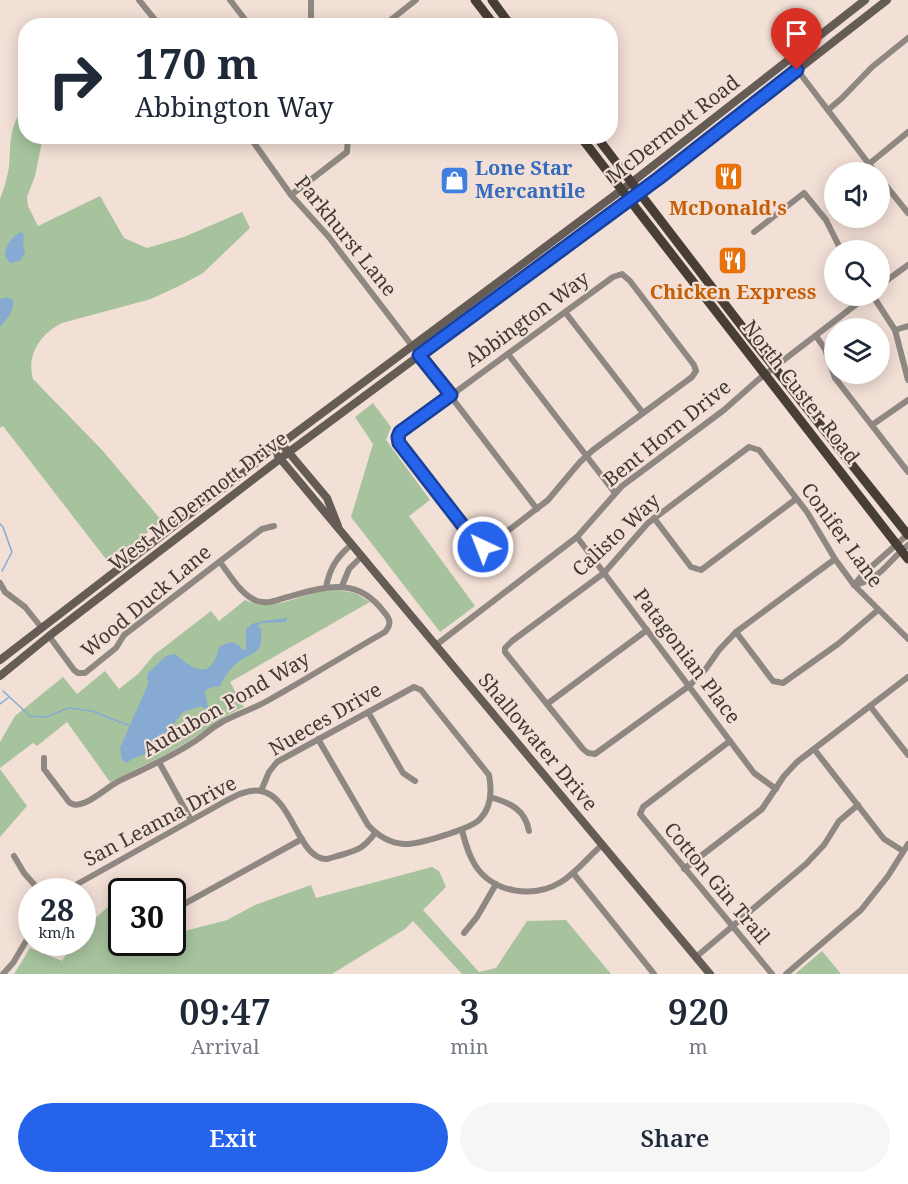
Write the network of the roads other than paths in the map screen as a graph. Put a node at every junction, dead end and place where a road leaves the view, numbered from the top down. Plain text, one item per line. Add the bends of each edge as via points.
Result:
1 (139, 0) edge
2 (230, 0) edge
3 (311, 0) edge
4 (416, 0) edge
5 (475, 0) edge
6 (492, 0) edge
7 (865, 0) edge
8 (887, 0) edge
9 (154, 18) edge
10 (244, 18) edge
11 (311, 18) edge
12 (393, 18) edge
13 (489, 18) edge
14 (506, 18) edge
15 (908, 39) edge
16 (789, 59) junction
17 (797, 70) junction
18 (828, 110) junction
19 (719, 114) junction
20 (727, 124) junction
21 (908, 132) edge
22 (256, 144) edge
23 (348, 144) edge
24 (586, 144) edge
25 (602, 144) edge
26 (867, 162) edge
27 (871, 162) edge
28 (631, 183) junction
29 (621, 190) junction
30 (890, 191) edge
31 (639, 193) junction
32 (291, 195) junction
33 (629, 200) junction
34 (908, 213) edge
35 (754, 232) dead end
36 (836, 240) edge
37 (908, 265) edge
38 (506, 276) junction
39 (890, 278) edge
40 (513, 285) junction
41 (719, 298) junction
42 (711, 305) junction
43 (854, 306) edge
44 (879, 306) edge
45 (565, 312) junction
46 (908, 327) edge
47 (895, 330) junction
48 (816, 336) junction
49 (412, 345) junction
50 (508, 354) junction
51 (419, 355) junction
52 (774, 368) junction
53 (764, 375) junction
54 (908, 380) edge
55 (451, 395) junction
56 (908, 400) edge
57 (322, 412) junction
58 (643, 414) junction
59 (330, 422) junction
60 (872, 425) junction
61 (282, 443) junction
62 (753, 447) joint
63 (273, 450) junction
64 (289, 452) junction
65 (587, 456) junction
66 (280, 459) junction
67 (908, 472) edge
68 (307, 492) junction
69 (323, 493) junction
70 (615, 493) junction
71 (796, 499) junction
72 (537, 509) junction
73 (654, 518) junction
74 (274, 526) dead end
75 (340, 532) junction
76 (908, 535) edge
77 (577, 537) junction
78 (351, 545) junction
79 (902, 547) edge
80 (361, 558) junction
81 (835, 559) junction
82 (908, 559) edge
83 (220, 562) junction
84 (604, 573) junction
85 (0, 583) edge
86 (854, 585) junction
87 (342, 586) junction
88 (326, 587) junction
89 (878, 610) junction
90 (41, 627) junction
91 (647, 630) junction
92 (736, 632) junction
93 (49, 636) junction
94 (908, 639) edge
95 (436, 645) junction
96 (0, 660) edge
97 (0, 676) edge
98 (908, 677) edge
99 (689, 686) junction
100 (547, 704) junction
101 (870, 706) junction
102 (368, 712) junction
103 (318, 739) junction
104 (730, 741) junction
105 (814, 749) junction
106 (908, 754) edge
107 (44, 758) dead end
108 (159, 762) junction
109 (415, 781) dead end
110 (776, 789) junction
111 (261, 790) junction
112 (490, 796) junction
113 (858, 805) junction
114 (191, 820) junction
115 (462, 830) junction
116 (530, 831) dead end
117 (375, 833) junction
118 (302, 838) junction
119 (908, 844) edge
120 (602, 845) junction
121 (903, 851) junction
122 (14, 856) dead end
123 (684, 868) junction
124 (573, 873) junction
125 (28, 878) edge
126 (88, 878) edge
127 (496, 884) junction
128 (186, 903) edge
129 (733, 927) junction
130 (464, 933) dead end
131 (18, 955) edge
132 (696, 957) junction
133 (1, 974) edge
134 (654, 974) edge
135 (710, 974) edge
136 (772, 974) edge
137 (786, 974) edge

1 - 9 street
2 - 10 street
3 - 11 street
4 - 12 street
5 - 13 main road
6 - 14 main road
7 - 16 main road, McDermott Road
8 - 17 main road, McDermott Road
15 - 18 street
16 - 17 street
16 - 19 main road, McDermott Road
17 - 18 street
17 - 20 main road, McDermott Road
18 - 26 street
19 - 20 main road
19 - 28 main road, McDermott Road
20 - 31 main road, McDermott Road
21 - 27 street
22 - 32 street, Parkhurst Lane
23 - 32 street via 347,152
24 - 29 main road, North Custer Road
25 - 28 main road, North Custer Road
28 - 29 main road, McDermott Road
28 - 31 main road, North Custer Road
29 - 33 main road, North Custer Road
29 - 38 main road, McDermott Road
30 - 34 street
31 - 33 main road, McDermott Road
31 - 41 main road, North Custer Road
32 - 49 street, Parkhurst Lane via 328,236
33 - 40 main road, McDermott Road
33 - 42 main road, North Custer Road
35 - 36 street via 804,193
37 - 39 street
38 - 40 main road
38 - 49 main road, McDermott Road
40 - 51 main road, McDermott Road
41 - 42 main road
41 - 52 main road, North Custer Road
42 - 53 main road, North Custer Road
43 - 48 street, Bent Horn Drive
44 - 47 street
45 - 50 street, Abbington Way
45 - 58 street
45 - 58 street, Abbington Way via 622,274 680,346 696,371
46 - 47 street
47 - 54 street
48 - 52 street, Bent Horn Drive
48 - 60 street via 835,378
49 - 51 street, Parkhurst Lane
49 - 57 main road, West McDermott Drive
50 - 55 street, Abbington Way
50 - 65 street
51 - 55 street, Parkhurst Lane
51 - 59 main road, West McDermott Drive
52 - 53 street, Bent Horn Drive
52 - 76 main road, North Custer Road
53 - 70 street, Bent Horn Drive
53 - 79 main road, North Custer Road
55 - 72 street, Parkhurst Lane
55 - 72 street, Abbington Way via 400,432 399,443 481,547 488,546
56 - 60 street
57 - 59 main road
57 - 61 main road, West McDermott Drive
58 - 65 street
59 - 64 main road, West McDermott Drive
60 - 67 street
61 - 63 main road, West McDermott Drive
61 - 64 main road, Shallowater Drive
62 - 71 street, Conifer Lane
62 - 73 street, Calisto Way via 746,448
63 - 66 main road, Shallowater Drive
63 - 90 main road, West McDermott Drive
64 - 66 main road, West McDermott Drive
64 - 69 main road, Shallowater Drive
65 - 70 street
65 - 72 street
66 - 68 main road, Shallowater Drive
66 - 93 main road, West McDermott Drive
68 - 69 main road
68 - 75 main road, Shallowater Drive
69 - 75 main road, Shallowater Drive
70 - 77 street, Bent Horn Drive
71 - 73 street via 698,570 691,567
71 - 81 street, Conifer Lane
73 - 84 street, Calisto Way
74 - 83 street, Wood Duck Lane via 262,530
75 - 78 main road, Shallowater Drive
76 - 79 street, Conifer Lane
77 - 84 street, Patagonian Place
77 - 95 street, Bent Horn Drive
78 - 80 main road, Shallowater Drive
78 - 88 street via 331,567
79 - 82 main road, North Custer Road
79 - 86 street, Conifer Lane via 876,576
80 - 87 street via 349,569
80 - 95 main road, Shallowater Drive
81 - 86 street, Conifer Lane
81 - 92 street
83 - 88 street via 244,593 258,601 267,603
83 - 93 street, Wood Duck Lane via 124,636 116,648 85,673 74,670
84 - 91 street, Patagonian Place
84 - 100 street, Calisto Way via 505,650
85 - 90 street
86 - 89 street, Conifer Lane
87 - 88 street
87 - 108 street, Audubon Pond Way via 377,602 389,618 385,632 267,701 217,725
89 - 92 street via 838,644 780,684 773,681
89 - 94 street, Conifer Lane
90 - 93 main road
90 - 96 main road, West McDermott Drive
91 - 99 street, Patagonian Place
91 - 100 street
92 - 99 street
93 - 97 main road, West McDermott Drive
95 - 120 main road, Shallowater Drive
98 - 101 street
99 - 100 street via 598,753 591,754
99 - 104 street, Patagonian Place
101 - 105 street
101 - 106 street
102 - 103 street, Nueces Drive
102 - 109 street via 403,773
102 - 112 street, Nueces Drive via 416,687 481,763 489,775
103 - 111 street, Nueces Drive via 277,762
103 - 117 street
104 - 110 street, Patagonian Place via 754,773
104 - 123 street, Cotton Gin Trail via 640,812
105 - 110 street via 797,762
105 - 113 street
107 - 108 street, Audubon Pond Way via 44,769 74,806 81,806
108 - 114 street
110 - 123 street via 757,813
111 - 114 street, San Leanna Drive via 238,795
111 - 118 street, San Leanna Drive via 285,809
112 - 115 street via 481,818
112 - 116 street via 520,810
113 - 121 street via 884,839
113 - 129 street via 839,822 815,855
114 - 126 street, San Leanna Drive
115 - 117 street via 406,844
115 - 127 street via 475,866
117 - 118 street, San Leanna Drive via 357,851 327,859 314,855
118 - 128 street
119 - 121 street
120 - 124 street
120 - 132 main road, Shallowater Drive
121 - 137 street via 861,910
122 - 125 street
123 - 129 street, Cotton Gin Trail
124 - 127 street via 542,890 523,892
124 - 134 street
127 - 130 street
129 - 132 street
129 - 136 street, Cotton Gin Trail
131 - 133 street
132 - 135 main road, Shallowater Drive

